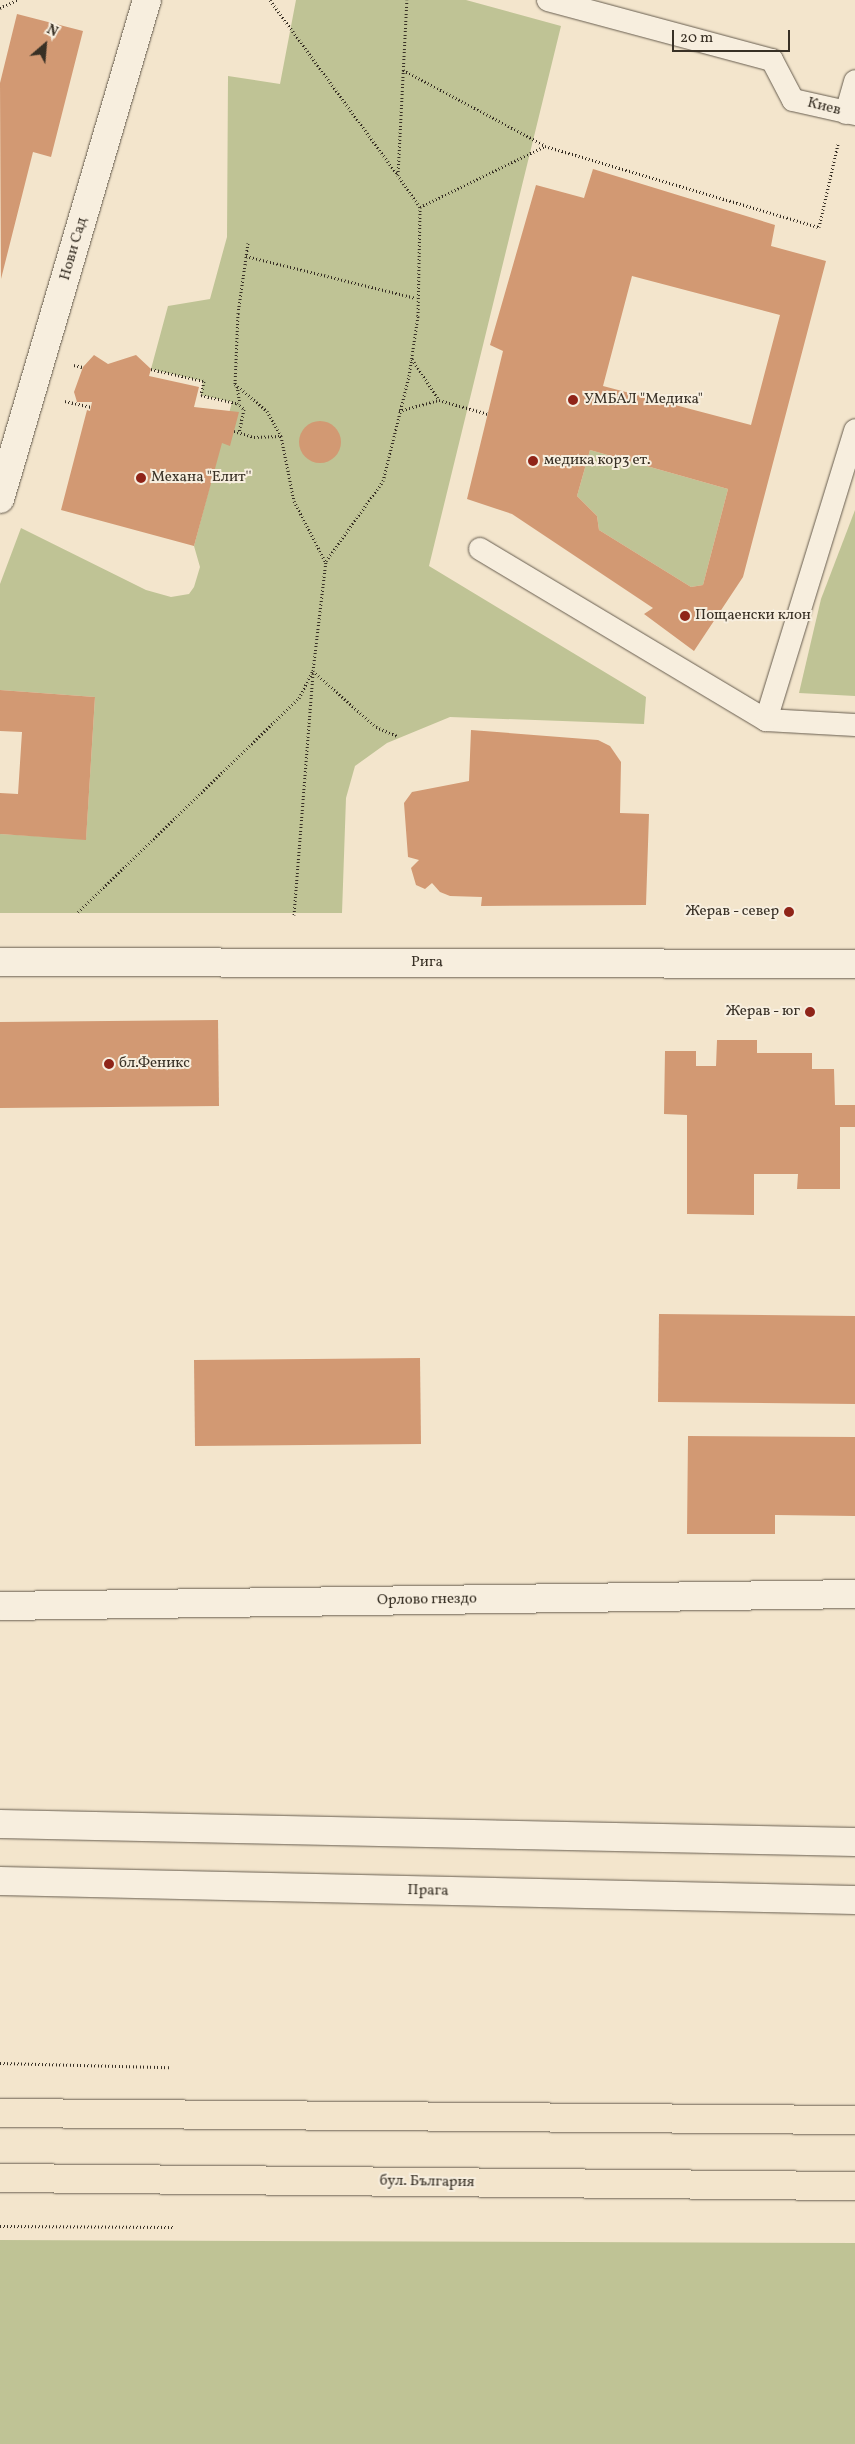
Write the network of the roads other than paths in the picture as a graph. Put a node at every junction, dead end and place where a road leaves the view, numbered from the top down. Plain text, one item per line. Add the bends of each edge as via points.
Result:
1 (147, 0) edge
2 (548, 0) edge
3 (855, 81) edge
4 (850, 114) edge
5 (855, 430) edge
6 (0, 499) edge
7 (480, 549) dead end
8 (766, 720) junction
9 (855, 725) edge
10 (0, 962) edge
11 (855, 964) edge
12 (855, 1594) edge
13 (0, 1606) edge
14 (0, 1824) edge
15 (855, 1842) edge
16 (0, 1882) edge
17 (855, 1900) edge
18 (0, 2113) edge
19 (855, 2120) edge
20 (0, 2178) edge
21 (855, 2186) edge

1 - 6 street, Нови Сад
2 - 4 lane, Киев via 772,60 793,100
3 - 4 lane
5 - 8 lane
7 - 8 lane
8 - 9 lane
10 - 11 street, Рига
12 - 13 street, Орлово гнездо
14 - 15 street
16 - 17 street, Прага
18 - 19 highway
20 - 21 highway, бул. България

